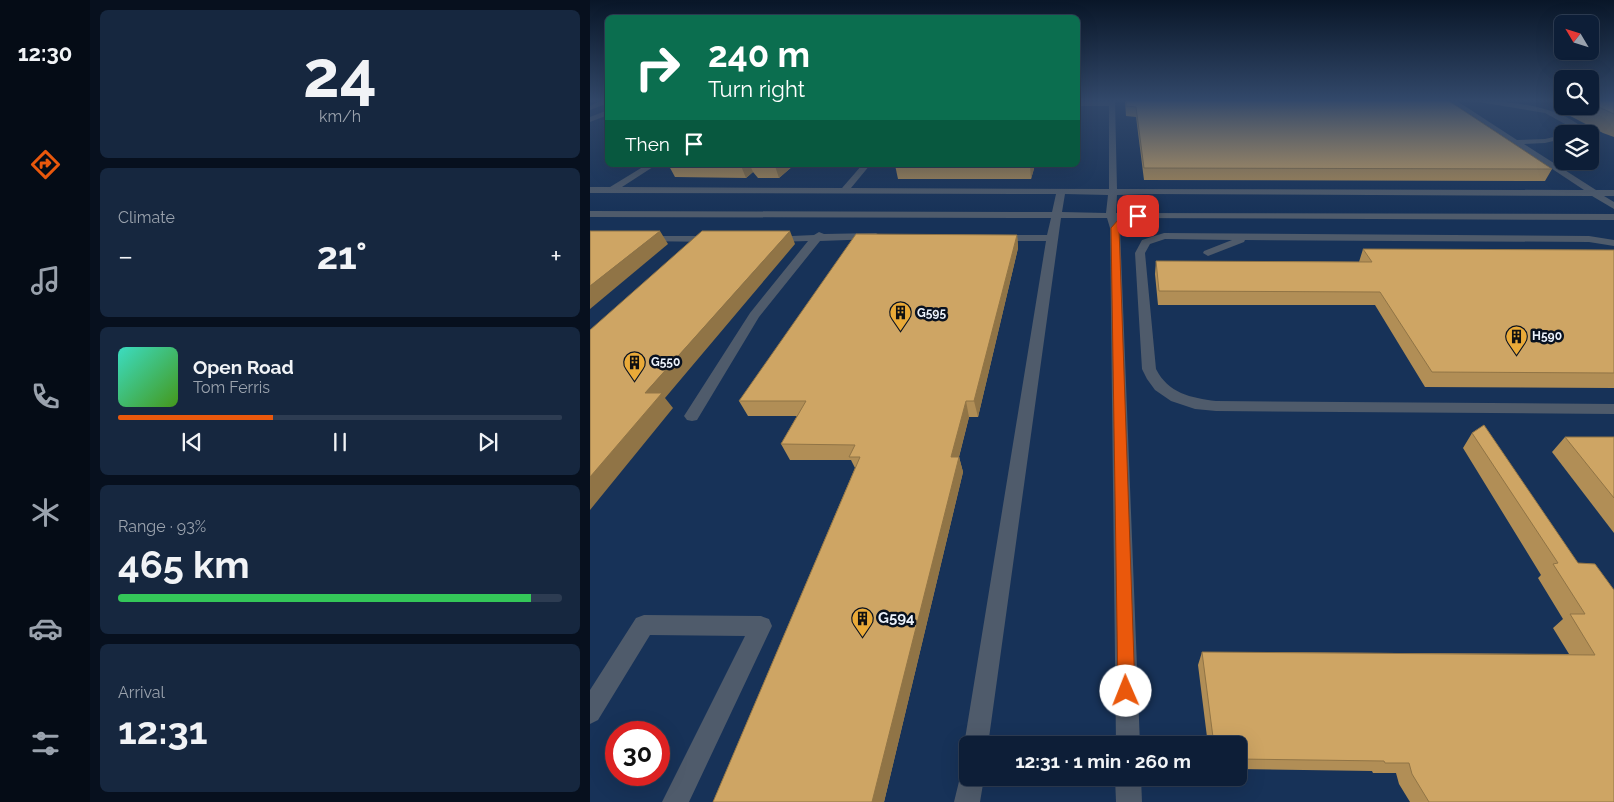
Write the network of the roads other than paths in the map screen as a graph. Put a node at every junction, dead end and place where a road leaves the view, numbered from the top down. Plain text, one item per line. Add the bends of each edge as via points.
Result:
1 (1113, 138) edge
2 (1511, 138) edge
3 (1554, 139) edge
4 (1516, 142) junction
5 (649, 167) edge
6 (864, 167) edge
7 (590, 190) edge
8 (612, 190) junction
9 (844, 191) junction
10 (1061, 192) junction
11 (1112, 192) junction
12 (1595, 193) junction
13 (1614, 193) edge
14 (1614, 206) edge
15 (590, 214) edge
16 (602, 214) junction
17 (836, 215) junction
18 (1057, 215) junction
19 (1614, 217) edge
20 (1113, 221) junction
21 (590, 223) edge
22 (882, 236) edge
23 (1249, 237) junction
24 (982, 238) edge
25 (1052, 238) junction
26 (629, 239) edge
27 (727, 239) edge
28 (766, 239) edge
29 (815, 239) junction
30 (1614, 243) edge
31 (1208, 253) dead end
32 (1614, 409) edge
33 (692, 416) dead end
34 (590, 712) edge
35 (977, 736) edge
36 (1128, 736) edge
37 (970, 786) edge
38 (1128, 786) edge
39 (675, 802) edge
40 (967, 802) edge
41 (1129, 802) edge

1 - 11 street
2 - 4 street
3 - 4 street
4 - 12 street
5 - 8 street
6 - 9 street
7 - 8 street
8 - 9 street
9 - 10 street
10 - 11 street
10 - 18 street
11 - 12 street
11 - 20 street
12 - 13 street
12 - 14 street
15 - 16 street
16 - 17 street
16 - 21 street
17 - 18 street
17 - 29 street
18 - 20 street
18 - 25 street
19 - 20 street via 1138,216
20 - 36 street
22 - 29 street
23 - 30 street via 1588,239
23 - 31 street
23 - 32 street via 1164,236 1146,242 1141,249 1149,369 1164,392 1174,398 1192,404 1216,406
24 - 25 street
25 - 35 street
26 - 27 street
28 - 29 street
29 - 33 street via 754,316
34 - 39 street via 644,625 761,626
37 - 40 street
38 - 41 street

